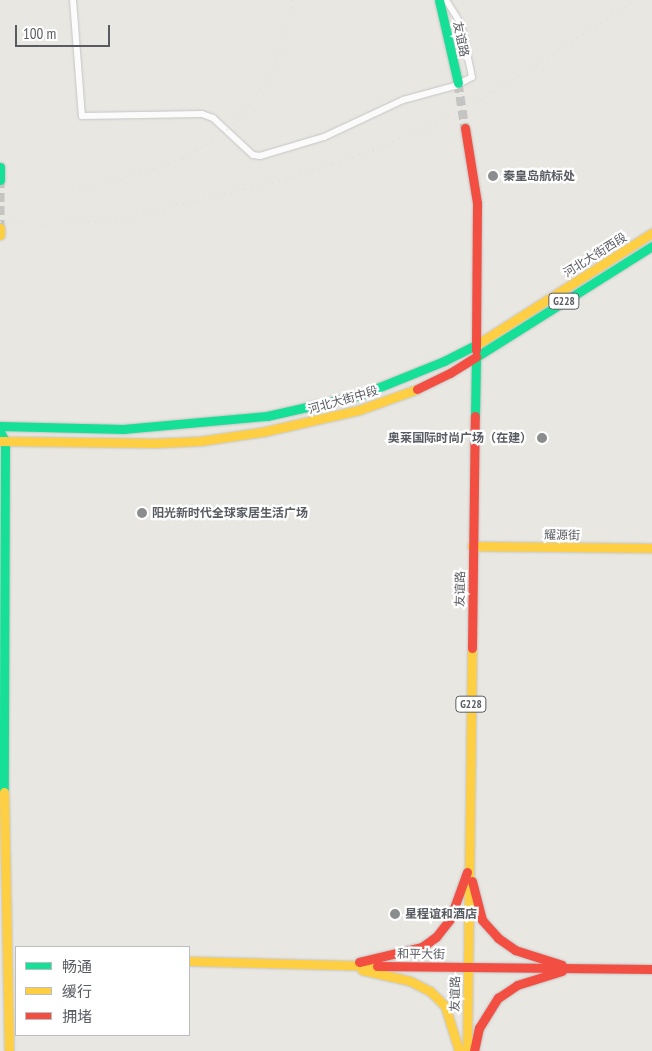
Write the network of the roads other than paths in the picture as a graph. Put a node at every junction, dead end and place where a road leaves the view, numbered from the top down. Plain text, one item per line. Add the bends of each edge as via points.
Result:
1 (73, 0) edge
2 (439, 0) edge
3 (446, 0) edge
4 (458, 82) tunnel mouth
5 (465, 128) tunnel mouth
6 (0, 167) edge
7 (0, 180) edge
8 (0, 228) edge
9 (652, 233) edge
10 (0, 235) edge
11 (652, 246) edge
12 (476, 345) junction
13 (476, 357) junction
14 (0, 426) edge
15 (0, 432) edge
16 (2, 441) edge
17 (2, 545) edge
18 (472, 546) junction
19 (652, 548) edge
20 (469, 868) junction
21 (3, 958) edge
22 (190, 961) edge
23 (345, 965) junction
24 (468, 967) junction
25 (572, 968) junction
26 (652, 969) edge
27 (9, 1051) edge
28 (459, 1051) edge
29 (467, 1051) edge
30 (474, 1051) edge

1 - 3 street via 82,116 202,114 213,118 253,155 260,156 324,136 403,100 455,86 472,77 461,24
2 - 4 main road, 友谊路
5 - 12 main road, 友谊路 via 477,203
6 - 7 main road
8 - 10 main road
9 - 12 main road, 河北大街西段 / G228
11 - 13 main road, 河北大街中段 / G228
12 - 13 main road, 友谊路
12 - 14 main road, 河北大街西段 via 360,395 267,416 123,429
13 - 16 main road, 河北大街中段 via 450,374 406,394 332,417 262,432 155,443
13 - 18 main road, 友谊路 / G228
15 - 16 main road
16 - 17 main road
17 - 21 main road
18 - 19 main road, 耀源街
18 - 20 main road, 友谊路 / G228
20 - 23 main road via 450,919 436,937 422,947
20 - 24 main road, 友谊路 / G228
20 - 25 main road via 482,920 498,938 515,950
21 - 27 main road
22 - 23 main road, 和平大街
23 - 24 main road, 和平大街
23 - 28 main road via 410,981 430,991 445,1006
24 - 25 main road, 和平大街
24 - 29 main road, 友谊路 / G228
25 - 26 main road, 和平大街
25 - 30 main road via 517,985 498,998 478,1028

